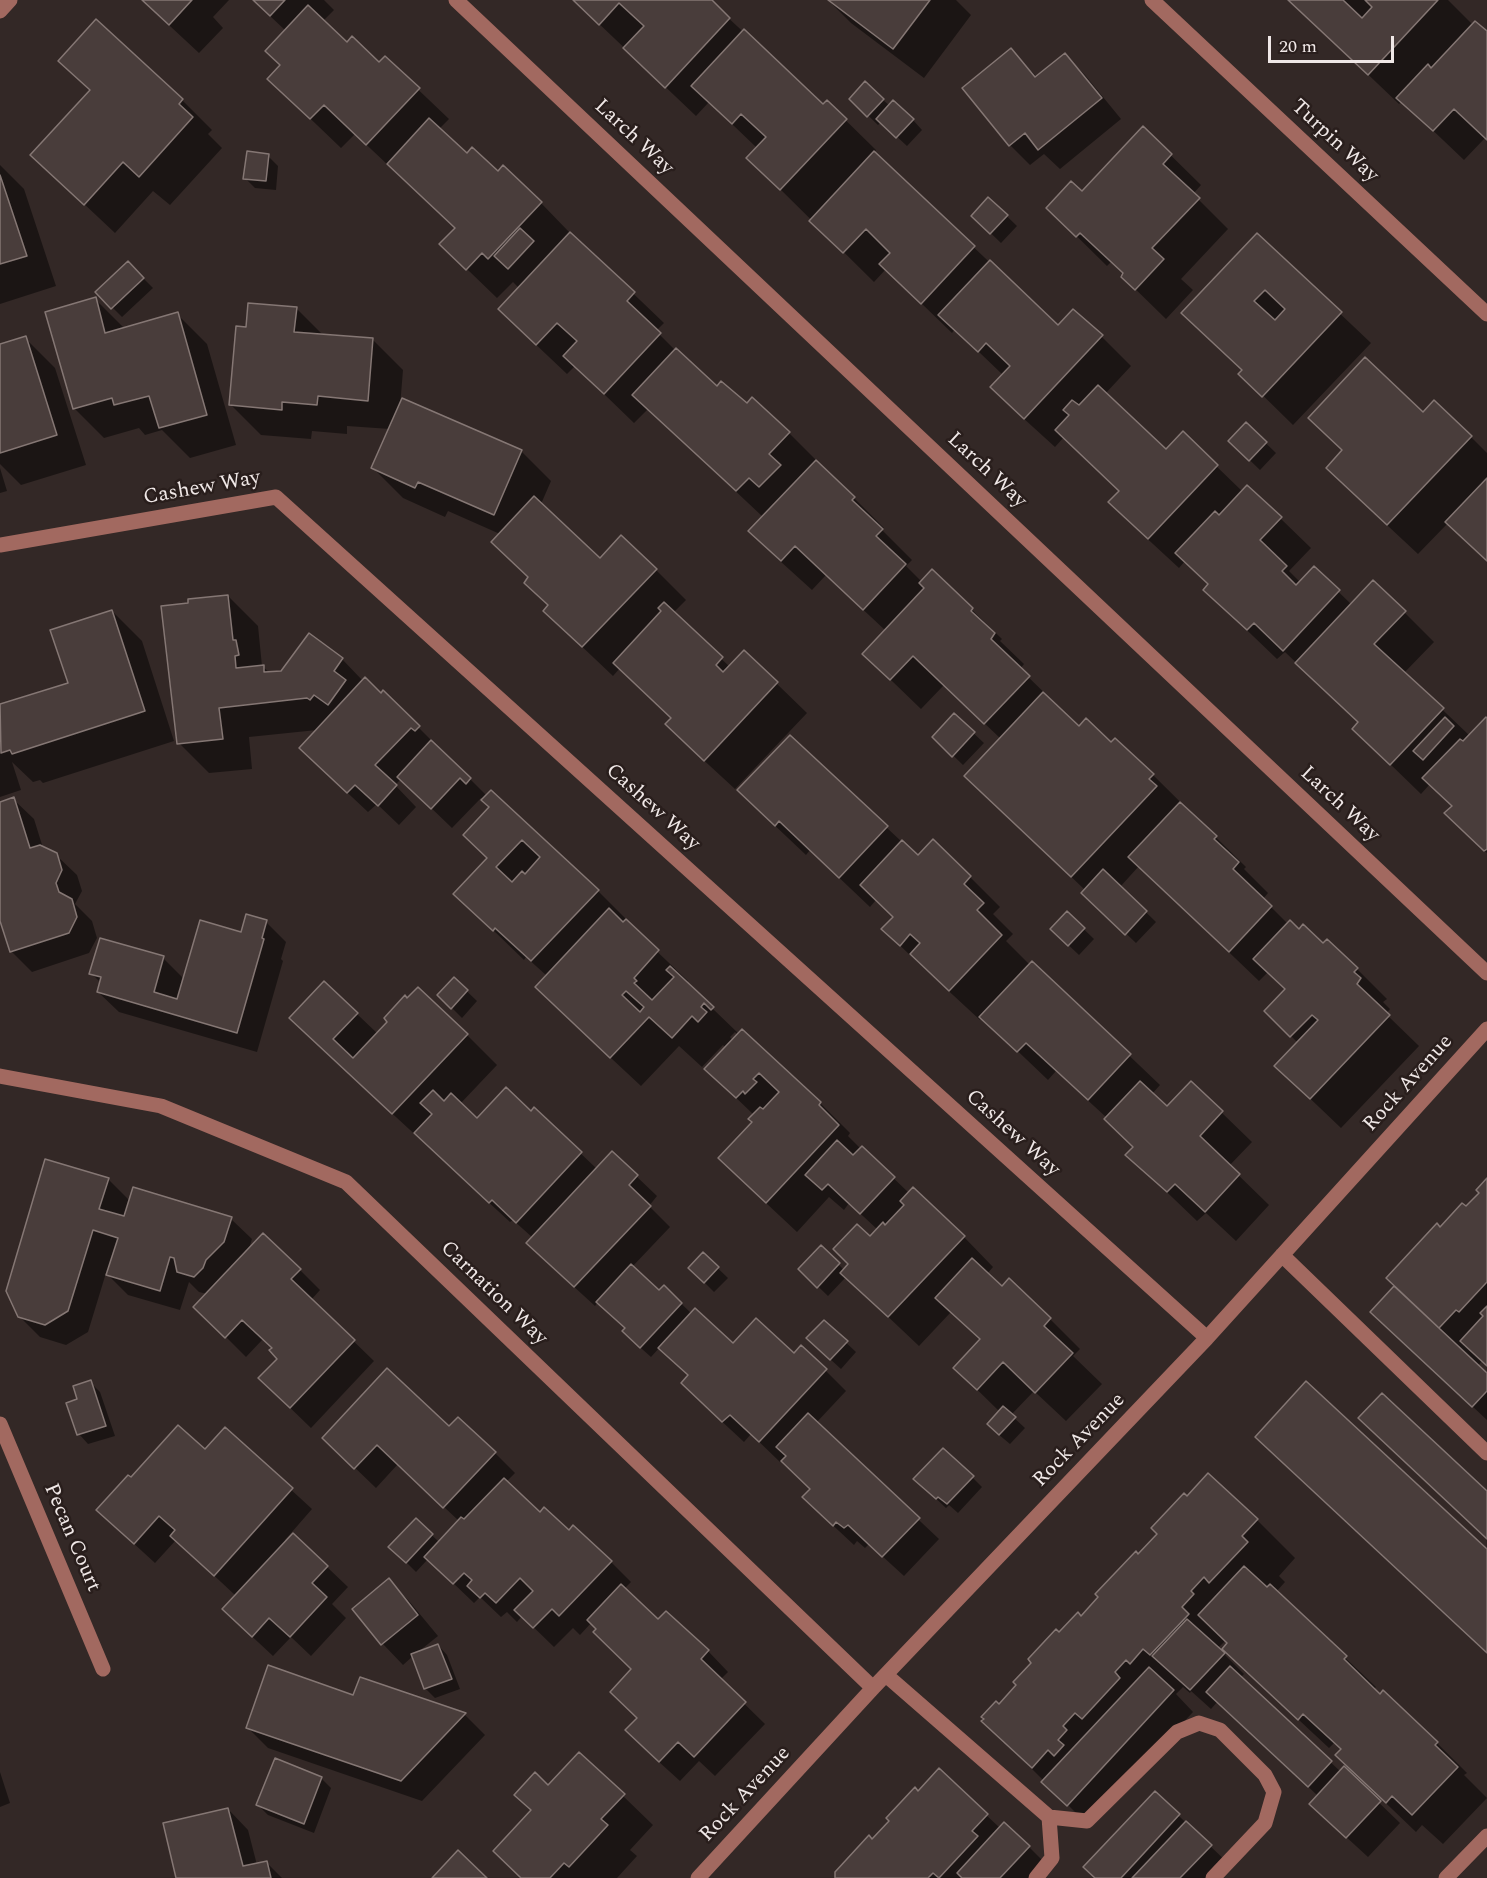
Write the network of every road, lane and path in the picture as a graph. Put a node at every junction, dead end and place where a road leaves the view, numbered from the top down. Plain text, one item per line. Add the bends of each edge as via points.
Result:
1 (10, 0) edge
2 (456, 0) edge
3 (1152, 0) edge
4 (0, 11) edge
5 (1485, 307) edge
6 (0, 545) edge
7 (1487, 974) edge
8 (1487, 1029) edge
9 (0, 1076) edge
10 (1282, 1255) junction
11 (1207, 1338) junction
12 (0, 1424) edge
13 (1487, 1453) edge
14 (103, 1669) dead end
15 (886, 1675) junction
16 (873, 1688) junction
17 (1049, 1817) junction
18 (1487, 1836) edge
19 (698, 1878) edge
20 (1036, 1878) edge
21 (1213, 1878) edge
22 (1446, 1878) edge

1 - 4 street
2 - 7 street, Larch Way
3 - 5 street, Turpin Way
6 - 11 street, Cashew Way via 276,497
8 - 10 street, Rock Avenue
9 - 16 street, Carnation Way via 161,1106 346,1182
10 - 11 street, Rock Avenue
10 - 13 street
11 - 15 street, Rock Avenue
12 - 14 street, Pecan Court
15 - 16 street, Rock Avenue
15 - 17 street
16 - 19 street, Rock Avenue
17 - 20 street via 1052,1858
17 - 21 street via 1087,1821 1177,1732 1199,1723 1220,1730 1266,1775 1274,1792 1265,1823
18 - 22 street

